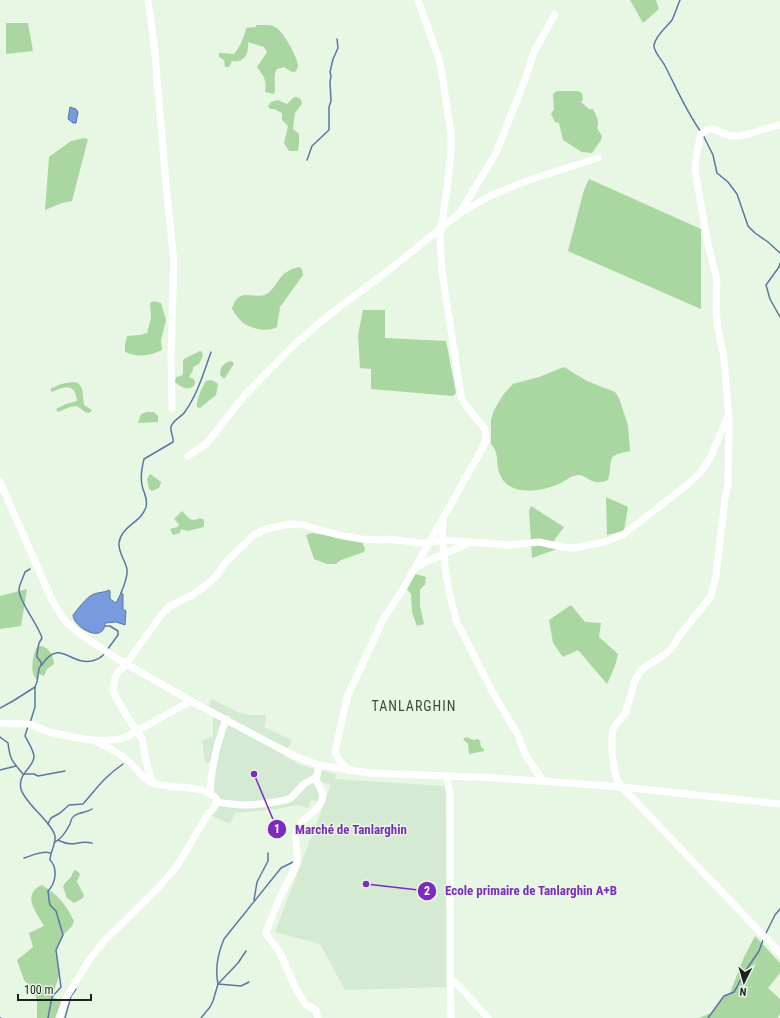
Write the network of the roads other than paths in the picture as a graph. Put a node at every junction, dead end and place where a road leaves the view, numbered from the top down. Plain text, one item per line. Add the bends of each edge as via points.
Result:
1 (148, 0) edge
2 (418, 0) edge
3 (555, 14) dead end
4 (780, 126) edge
5 (598, 158) dead end
6 (460, 213) junction
7 (441, 229) junction
8 (172, 408) dead end
9 (729, 414) junction
10 (188, 456) dead end
11 (0, 482) edge
12 (443, 518) junction
13 (442, 540) junction
14 (473, 542) junction
15 (429, 543) junction
16 (444, 554) junction
17 (415, 568) junction
18 (126, 664) junction
19 (191, 701) junction
20 (226, 719) junction
21 (0, 724) edge
22 (138, 731) junction
23 (93, 740) junction
24 (319, 765) junction
25 (349, 771) junction
26 (447, 776) junction
27 (316, 778) junction
28 (543, 781) junction
29 (153, 783) junction
30 (622, 786) junction
31 (210, 794) junction
32 (217, 802) junction
33 (780, 804) edge
34 (780, 953) edge
35 (450, 978) junction
36 (59, 1018) edge
37 (318, 1018) edge
38 (451, 1018) edge
39 (488, 1018) edge

1 - 8 street via 174,261
2 - 7 street via 442,74 451,134 448,182
3 - 6 street via 534,52 496,153
4 - 9 street via 738,136 728,135 713,128 708,129 700,135 695,162 707,240 717,280 716,310 723,348
5 - 6 street via 529,180 492,195
6 - 7 street
7 - 10 street via 297,342 244,396 207,443
7 - 12 street via 442,272 461,396 485,428 486,434 482,449
9 - 14 street via 710,458 701,472 624,534 604,542 573,548 539,542 511,545
9 - 30 street via 728,484 713,590 704,607 672,648 645,667 635,680 626,712 616,722 612,733 615,773
11 - 18 street via 61,615 80,634
12 - 13 street
12 - 15 street
13 - 14 street
13 - 15 street
13 - 16 street
14 - 16 street
15 - 17 street
15 - 18 street via 361,539 291,524 266,530 246,541 208,584 170,606
16 - 17 street
16 - 28 street via 456,620 493,693 517,733 526,756
17 - 25 street via 384,618 348,697 335,752
18 - 19 street
18 - 22 street via 115,678 114,690 125,713
19 - 20 street
19 - 22 street
20 - 24 street via 291,754
20 - 31 street via 212,769
21 - 23 street via 28,724 47,731
22 - 23 street via 115,741
22 - 29 street
23 - 29 street via 111,748 126,759 139,774
24 - 25 street
24 - 27 street
25 - 26 street
26 - 28 street
26 - 35 street via 450,796
27 - 32 street via 304,784 286,800 249,806
27 - 37 street via 322,792 322,801 297,830 296,866 282,892 266,933 279,950 306,1005 316,1010
28 - 30 street
29 - 31 street
30 - 33 street
30 - 34 street
31 - 32 street
32 - 36 street via 177,866 104,941 90,959 67,996
35 - 38 street
35 - 39 street

